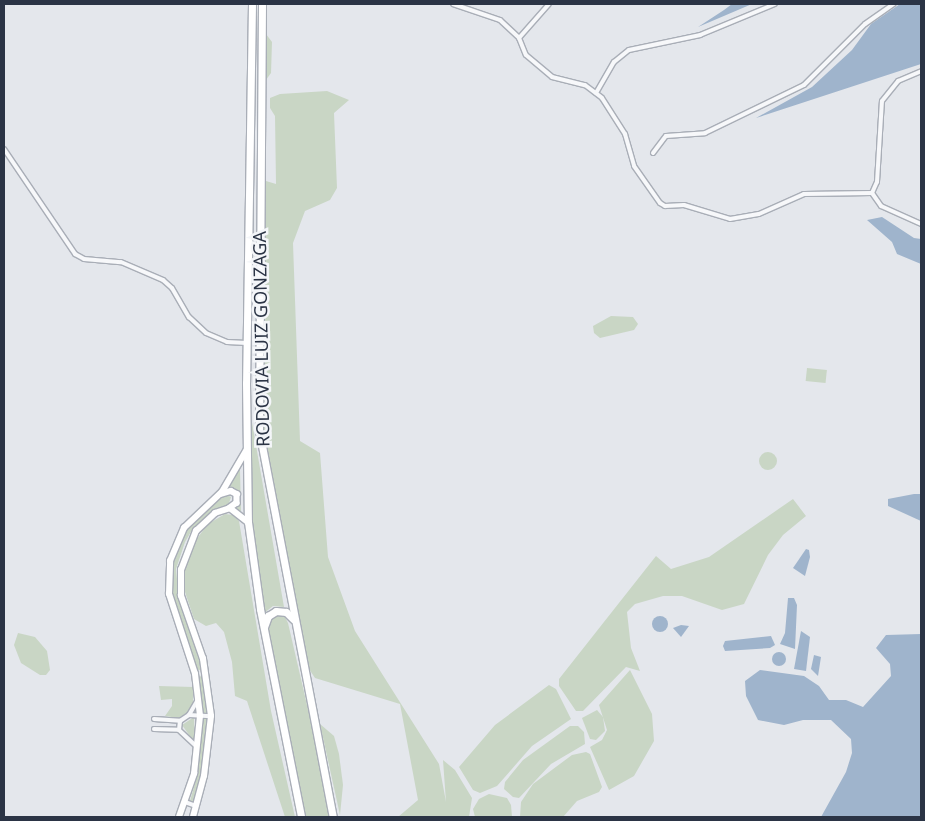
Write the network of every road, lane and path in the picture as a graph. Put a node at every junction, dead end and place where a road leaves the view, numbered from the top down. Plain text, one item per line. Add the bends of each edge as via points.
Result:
1 (252, 4) edge
2 (262, 4) edge
3 (453, 4) edge
4 (549, 4) edge
5 (776, 4) edge
6 (894, 4) edge
7 (519, 38) junction
8 (921, 71) edge
9 (596, 93) junction
10 (4, 149) edge
11 (653, 152) dead end
12 (872, 193) junction
13 (921, 224) edge
14 (247, 343) junction
15 (246, 451) junction
16 (219, 495) junction
17 (230, 508) junction
18 (248, 522) junction
19 (296, 629) junction
20 (264, 634) junction
21 (206, 673) junction
22 (195, 674) junction
23 (198, 696) junction
24 (189, 715) junction
25 (200, 716) junction
26 (211, 716) junction
27 (154, 719) dead end
28 (160, 719) junction
29 (180, 721) junction
30 (154, 729) dead end
31 (160, 729) junction
32 (179, 730) junction
33 (198, 747) junction
34 (185, 802) junction
35 (196, 806) junction
36 (179, 817) edge
37 (192, 817) edge
38 (301, 817) edge
39 (333, 817) edge

1 - 14 highway, RODOVIA LUIZ GONZAGA
2 - 19 highway, RODOVIA LUIZ GONZAGA via 259,430
3 - 7 street via 500,20
4 - 7 street
5 - 9 street via 700,35 629,50 614,62
6 - 11 street via 865,24 804,85 705,133 666,136
7 - 9 street via 526,55 555,79 585,85
8 - 12 street via 898,81 882,101 877,182
9 - 12 street via 607,104 625,134 632,161 641,178 665,206 684,205 738,219 804,194
10 - 14 street via 75,254 84,259 113,260 163,280 172,288 189,317 206,333 227,342
12 - 13 street via 881,206
14 - 15 highway, RODOVIA LUIZ GONZAGA
15 - 16 main road
15 - 18 highway, RODOVIA LUIZ GONZAGA
16 - 17 main road via 231,491 236,494 237,503
16 - 22 main road via 184,528 175,544 168,577 173,612
17 - 18 main road
17 - 21 main road via 215,513 196,531 181,570 183,604
18 - 20 highway, RODOVIA LUIZ GONZAGA
19 - 20 highway via 290,614 276,611 265,620
19 - 39 highway, RODOVIA LUIZ GONZAGA
20 - 38 highway, RODOVIA LUIZ GONZAGA
21 - 22 street
21 - 26 main road
22 - 23 main road
23 - 24 street
23 - 25 main road
24 - 25 street
24 - 29 street
25 - 26 street
25 - 33 main road
26 - 35 main road via 209,749
27 - 28 street
28 - 29 street
28 - 31 street
29 - 32 street
30 - 31 street
31 - 32 street
32 - 33 street
33 - 34 main road
34 - 35 street
34 - 36 main road
35 - 37 main road

